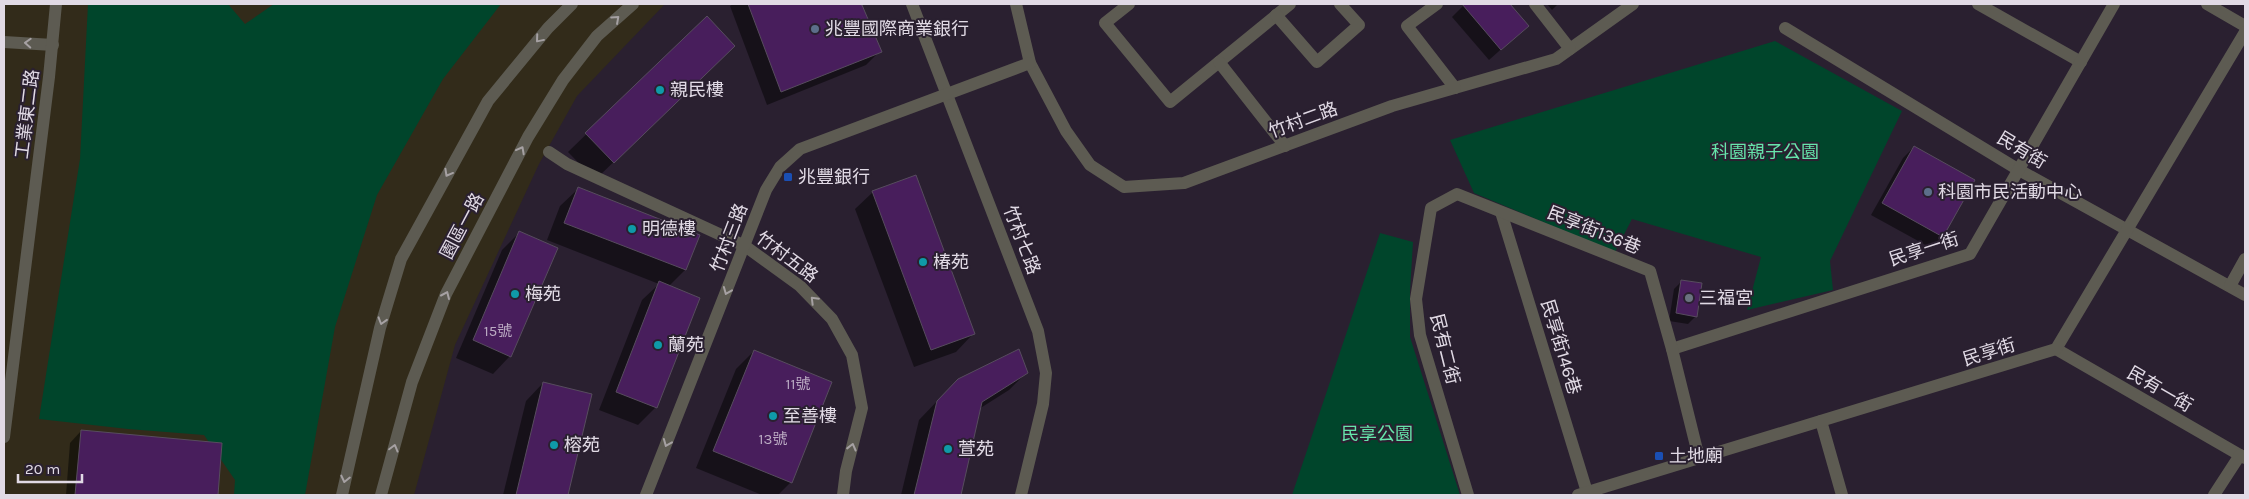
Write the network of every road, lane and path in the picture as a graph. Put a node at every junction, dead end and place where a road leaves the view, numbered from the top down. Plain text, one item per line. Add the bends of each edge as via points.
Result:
1 (56, 4) edge
2 (572, 4) edge
3 (633, 4) edge
4 (912, 4) edge
5 (1016, 4) edge
6 (1129, 4) edge
7 (1290, 4) edge
8 (1340, 4) edge
9 (1436, 4) edge
10 (1535, 4) edge
11 (1632, 4) edge
12 (1978, 4) edge
13 (2114, 4) edge
14 (2207, 4) edge
15 (1276, 15) junction
16 (2245, 26) edge
17 (1785, 28) dead end
18 (2245, 32) edge
19 (4, 42) edge
20 (53, 45) junction
21 (1570, 49) junction
22 (1219, 62) junction
23 (2081, 62) junction
24 (1030, 63) junction
25 (1455, 88) junction
26 (947, 94) junction
27 (1285, 146) junction
28 (549, 152) dead end
29 (2019, 170) junction
30 (1457, 194) joint
31 (1501, 212) junction
32 (2127, 231) junction
33 (745, 246) junction
34 (2245, 260) edge
35 (2230, 286) junction
36 (2245, 295) edge
37 (1672, 349) junction
38 (2056, 349) junction
39 (1821, 421) junction
40 (4, 437) edge
41 (2242, 457) edge
42 (1699, 458) junction
43 (1583, 494) edge
44 (342, 495) edge
45 (381, 495) edge
46 (646, 495) edge
47 (843, 495) edge
48 (1021, 495) edge
49 (1468, 495) edge
50 (1842, 495) edge
51 (2214, 495) edge

1 - 20 street, 工業東二路
2 -> 44 street, 園區一路 via 488,101 401,259 380,328
45 -> 3 street, 園區一路 via 412,382 446,294 528,137 563,80 598,36
4 - 26 street, 竹村七路
5 - 24 street, 竹村二路
6 - 22 street via 1105,23 1170,102
7 - 15 street
8 - 15 street via 1359,25 1317,62
9 - 25 street via 1407,26
10 - 21 street
11 - 21 street, 竹村二路
12 - 23 street
13 - 23 street, 民享一街
14 - 16 street
15 - 22 street
17 - 29 street, 民有街
18 - 32 street
20 -> 19 street
20 - 40 street, 工業東二路
21 - 25 street, 竹村二路 via 1556,59
22 - 27 street
23 - 29 street, 民享一街
24 - 26 street, 竹村三路
24 - 27 street, 竹村二路 via 1066,131 1090,165 1124,187 1184,183
25 - 27 street, 竹村二路 via 1392,106
26 - 33 street, 竹村三路 via 800,149 780,167 766,190
26 - 48 street, 竹村七路 via 1038,331 1046,373 1043,404
28 - 33 street, 竹村五路 via 567,164
29 - 32 street, 民有街
29 - 37 street, 民享一街 via 1970,254
30 - 31 street, 民享街136巷
30 - 49 street, 民有二街 via 1431,208 1416,299 1420,336
31 - 37 street, 民享街136巷 via 1650,270
31 - 43 street, 民享街146巷
32 - 35 street, 民有街
32 - 38 street
33 -> 46 street, 竹村三路
47 -> 33 street, 竹村五路 via 862,408 852,356 832,319 800,286
34 - 35 street
35 - 36 street, 民有街
37 - 42 street, 民享街136巷
38 - 39 street, 民享街
38 - 41 street, 民有一街
39 - 42 street, 民享街
39 - 50 street
41 - 51 street
42 - 43 street, 民享街

